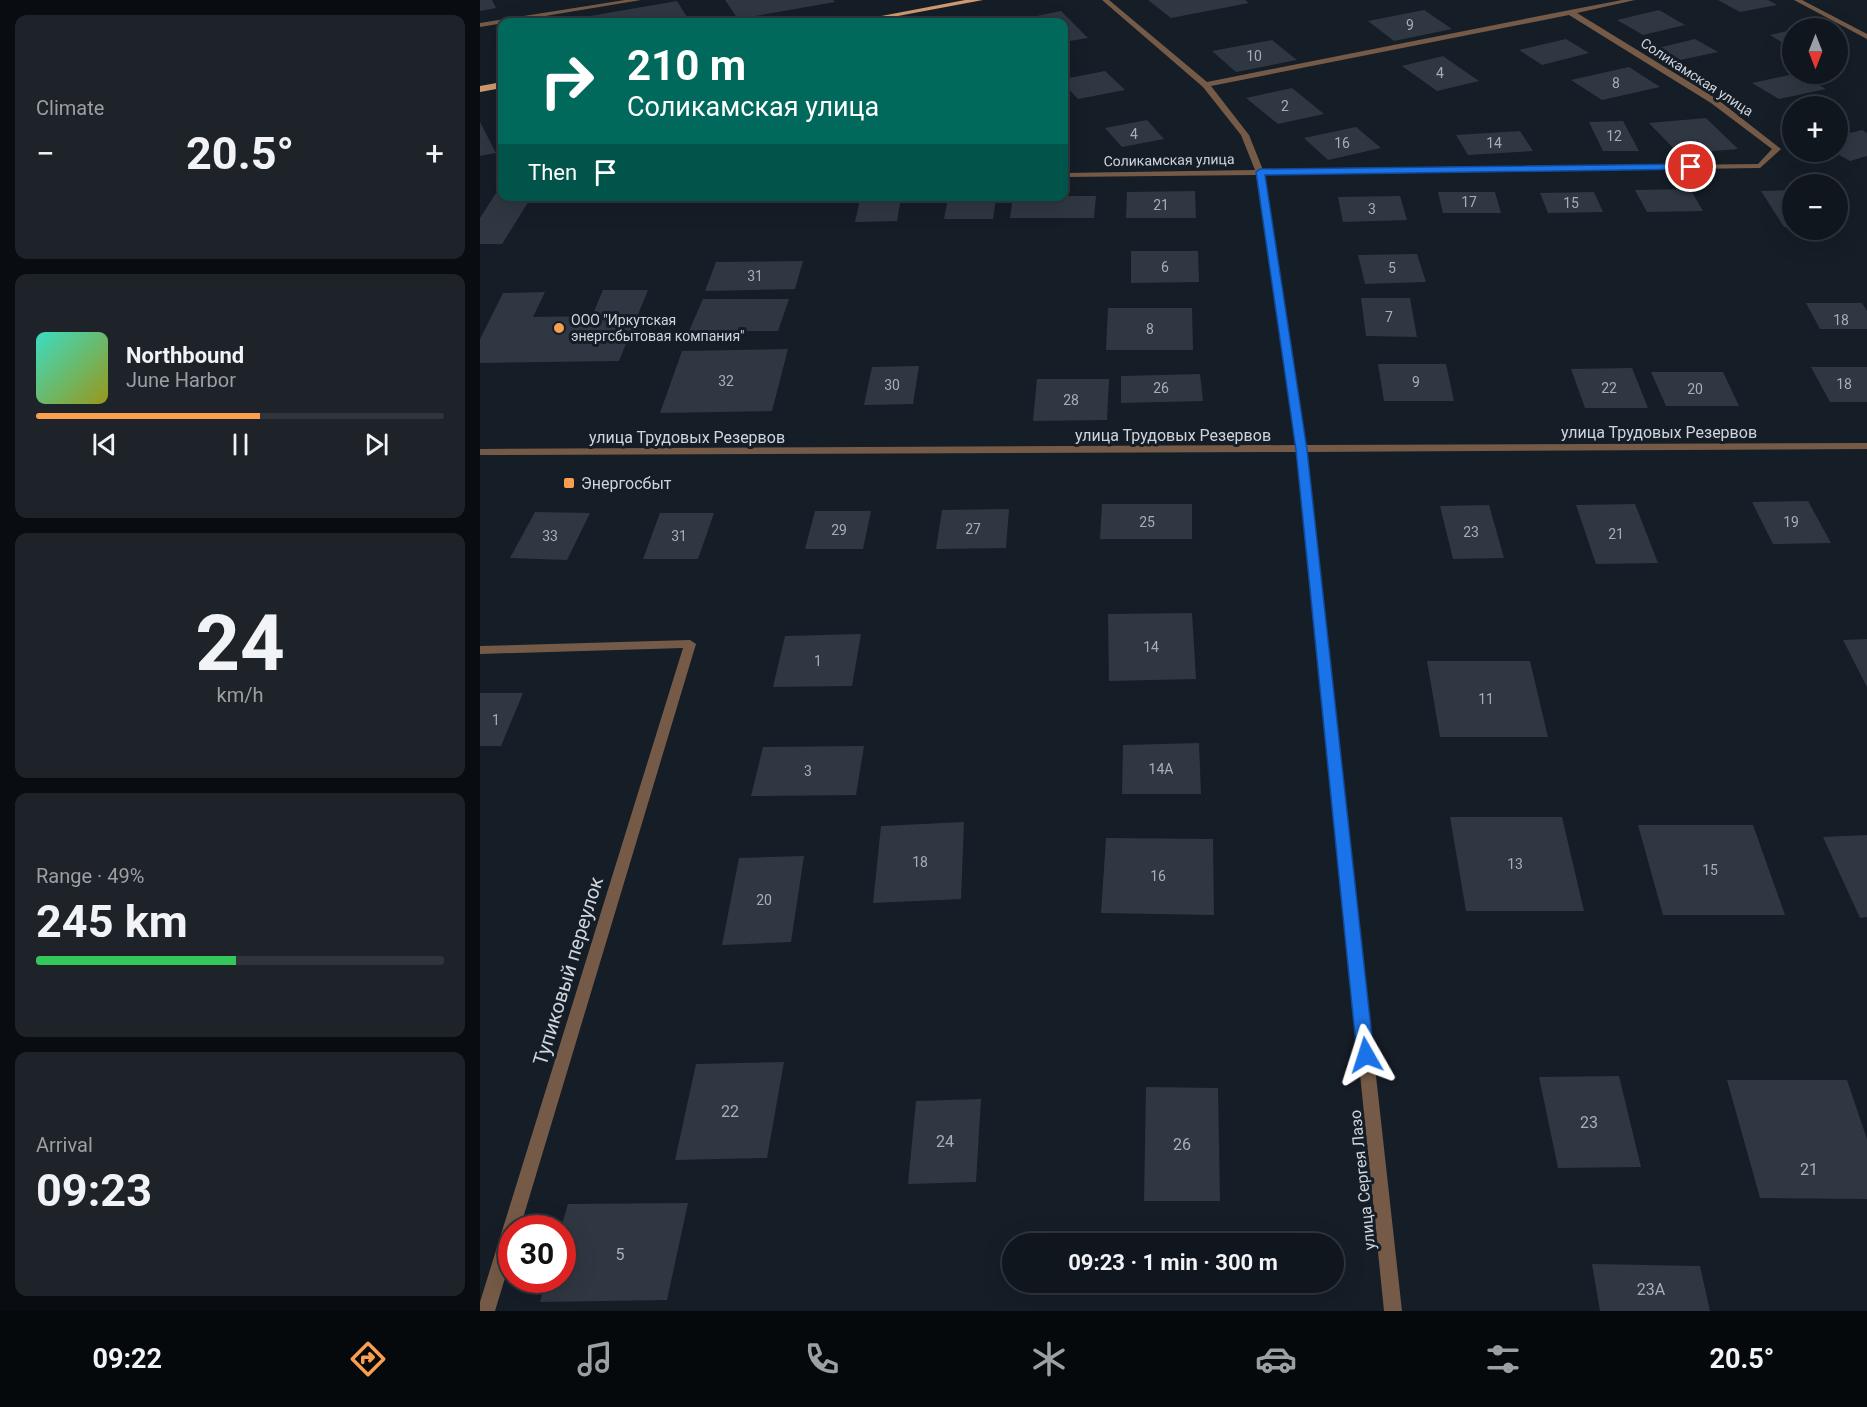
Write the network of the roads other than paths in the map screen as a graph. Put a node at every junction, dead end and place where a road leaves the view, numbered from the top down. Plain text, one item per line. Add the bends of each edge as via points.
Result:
1 (638, 0) edge
2 (979, 0) edge
3 (1105, 0) edge
4 (1632, 0) edge
5 (1797, 0) edge
6 (1570, 12) junction
7 (524, 18) edge
8 (877, 18) edge
9 (498, 22) edge
10 (480, 25) edge
11 (1867, 37) edge
12 (1206, 85) junction
13 (498, 87) edge
14 (480, 89) edge
15 (1260, 172) junction
16 (1068, 175) edge
17 (1867, 446) edge
18 (1302, 450) junction
19 (480, 452) edge
20 (480, 650) edge
21 (486, 1311) edge
22 (1393, 1311) edge

1 - 7 street
2 - 8 main road
3 - 12 street, улица Сергея Лазо
4 - 6 street
5 - 11 street
6 - 12 street
6 - 15 street, Соликамская улица via 1714,101 1777,148 1760,166
9 - 10 street
12 - 15 street, улица Сергея Лазо via 1245,135
13 - 14 main road
15 - 16 street, Соликамская улица
15 - 18 street, улица Сергея Лазо
17 - 18 street, улица Трудовых Резервов
18 - 19 street, улица Трудовых Резервов
18 - 22 street, улица Сергея Лазо
20 - 21 street, Тупиковый переулок via 690,644

